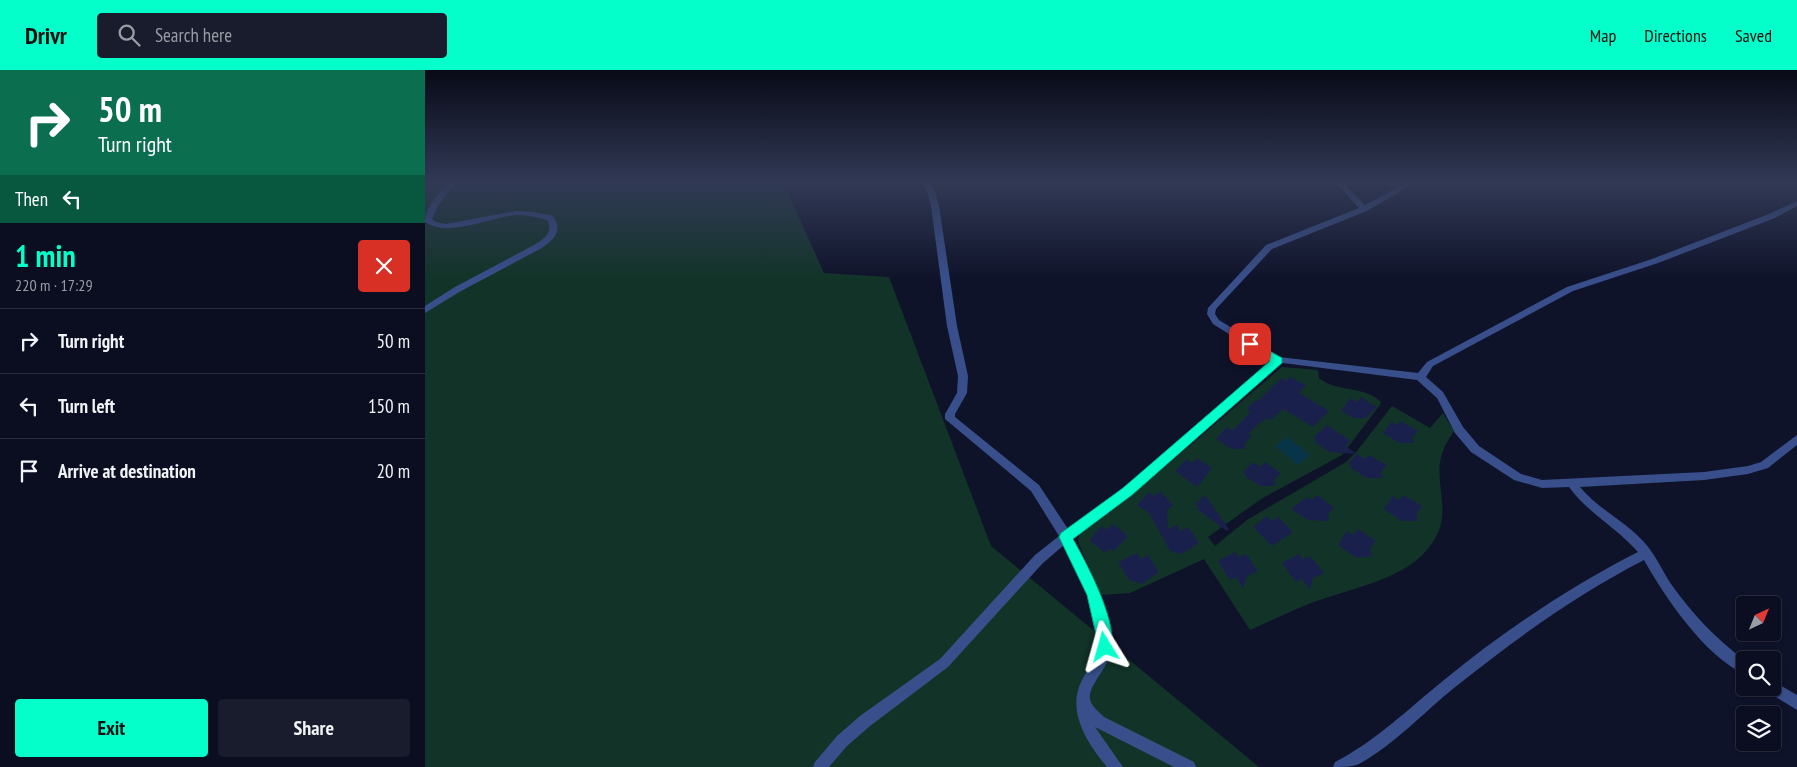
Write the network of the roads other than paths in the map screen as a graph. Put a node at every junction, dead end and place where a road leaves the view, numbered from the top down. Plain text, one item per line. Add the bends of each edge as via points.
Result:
1 (429, 215) edge
2 (513, 215) edge
3 (531, 215) edge
4 (936, 215) edge
5 (1350, 215) edge
6 (1775, 215) edge
7 (425, 310) edge
8 (1278, 361) junction
9 (1420, 376) junction
10 (1797, 439) edge
11 (1571, 482) junction
12 (1066, 537) junction
13 (1646, 553) junction
14 (1736, 661) edge
15 (1781, 692) edge
16 (1083, 703) junction
17 (1797, 703) edge
18 (820, 767) edge
19 (1116, 767) edge
20 (1189, 767) edge
21 (1339, 767) edge

1 - 2 street via 428,220 434,224 446,226
3 - 7 street via 550,218 553,232 546,241
4 - 12 street via 952,326 963,376 962,393 950,418 1035,488
5 - 8 street via 1269,247 1211,310 1216,322
6 - 9 street via 1655,261 1570,289 1430,364
8 - 9 street
8 - 12 street via 1122,496
9 - 11 street via 1440,395 1467,441 1487,458 1531,482
10 - 11 street via 1764,465 1747,470 1704,476
11 - 13 street via 1586,500 1630,534
12 - 16 street via 1086,574 1103,629 1105,647 1102,660 1087,680
12 - 18 street via 1039,559 944,663 865,720
13 - 14 street via 1697,628
13 - 21 street via 1601,576 1547,610 1370,749
15 - 17 street
16 - 19 street via 1083,718 1089,731
16 - 20 street via 1099,722

